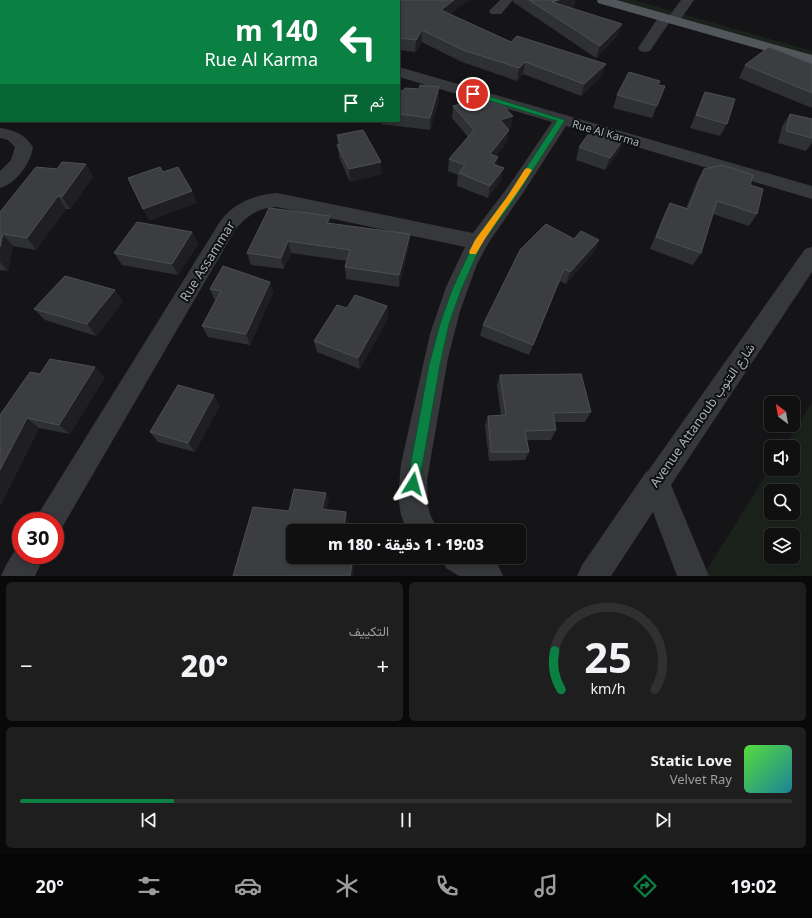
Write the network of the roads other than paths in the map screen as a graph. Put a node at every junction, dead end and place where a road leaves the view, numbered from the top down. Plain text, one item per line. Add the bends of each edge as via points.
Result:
1 (507, 0) edge
2 (603, 0) edge
3 (646, 0) edge
4 (496, 12) dead end
5 (677, 12) edge
6 (776, 36) dead end
7 (644, 48) dead end
8 (812, 60) edge
9 (400, 72) edge
10 (562, 120) junction
11 (0, 133) edge
12 (0, 182) edge
13 (812, 193) edge
14 (478, 242) junction
15 (812, 255) edge
16 (656, 482) junction
17 (55, 512) edge
18 (419, 524) edge
19 (25, 564) edge
20 (468, 564) edge
21 (18, 576) edge
22 (486, 576) edge
23 (592, 576) edge
24 (693, 576) edge

1 - 4 street
2 - 5 main road
3 - 5 main road
5 - 6 main road
5 - 7 street
5 - 8 main road
9 - 10 street, Rue Al Karma
10 - 13 street, Rue Al Karma
10 - 14 street
11 - 12 street via 10,134 24,147 20,163
14 - 17 street, Rue Assammar via 277,200 262,201 242,210 224,231
14 - 18 street via 444,324 433,372 414,472 413,507
15 - 16 street, Avenue Attanoub شارع التنوب
16 - 23 street, Avenue Attanoub شارع التنوب
16 - 24 street
19 - 21 street
20 - 22 street

